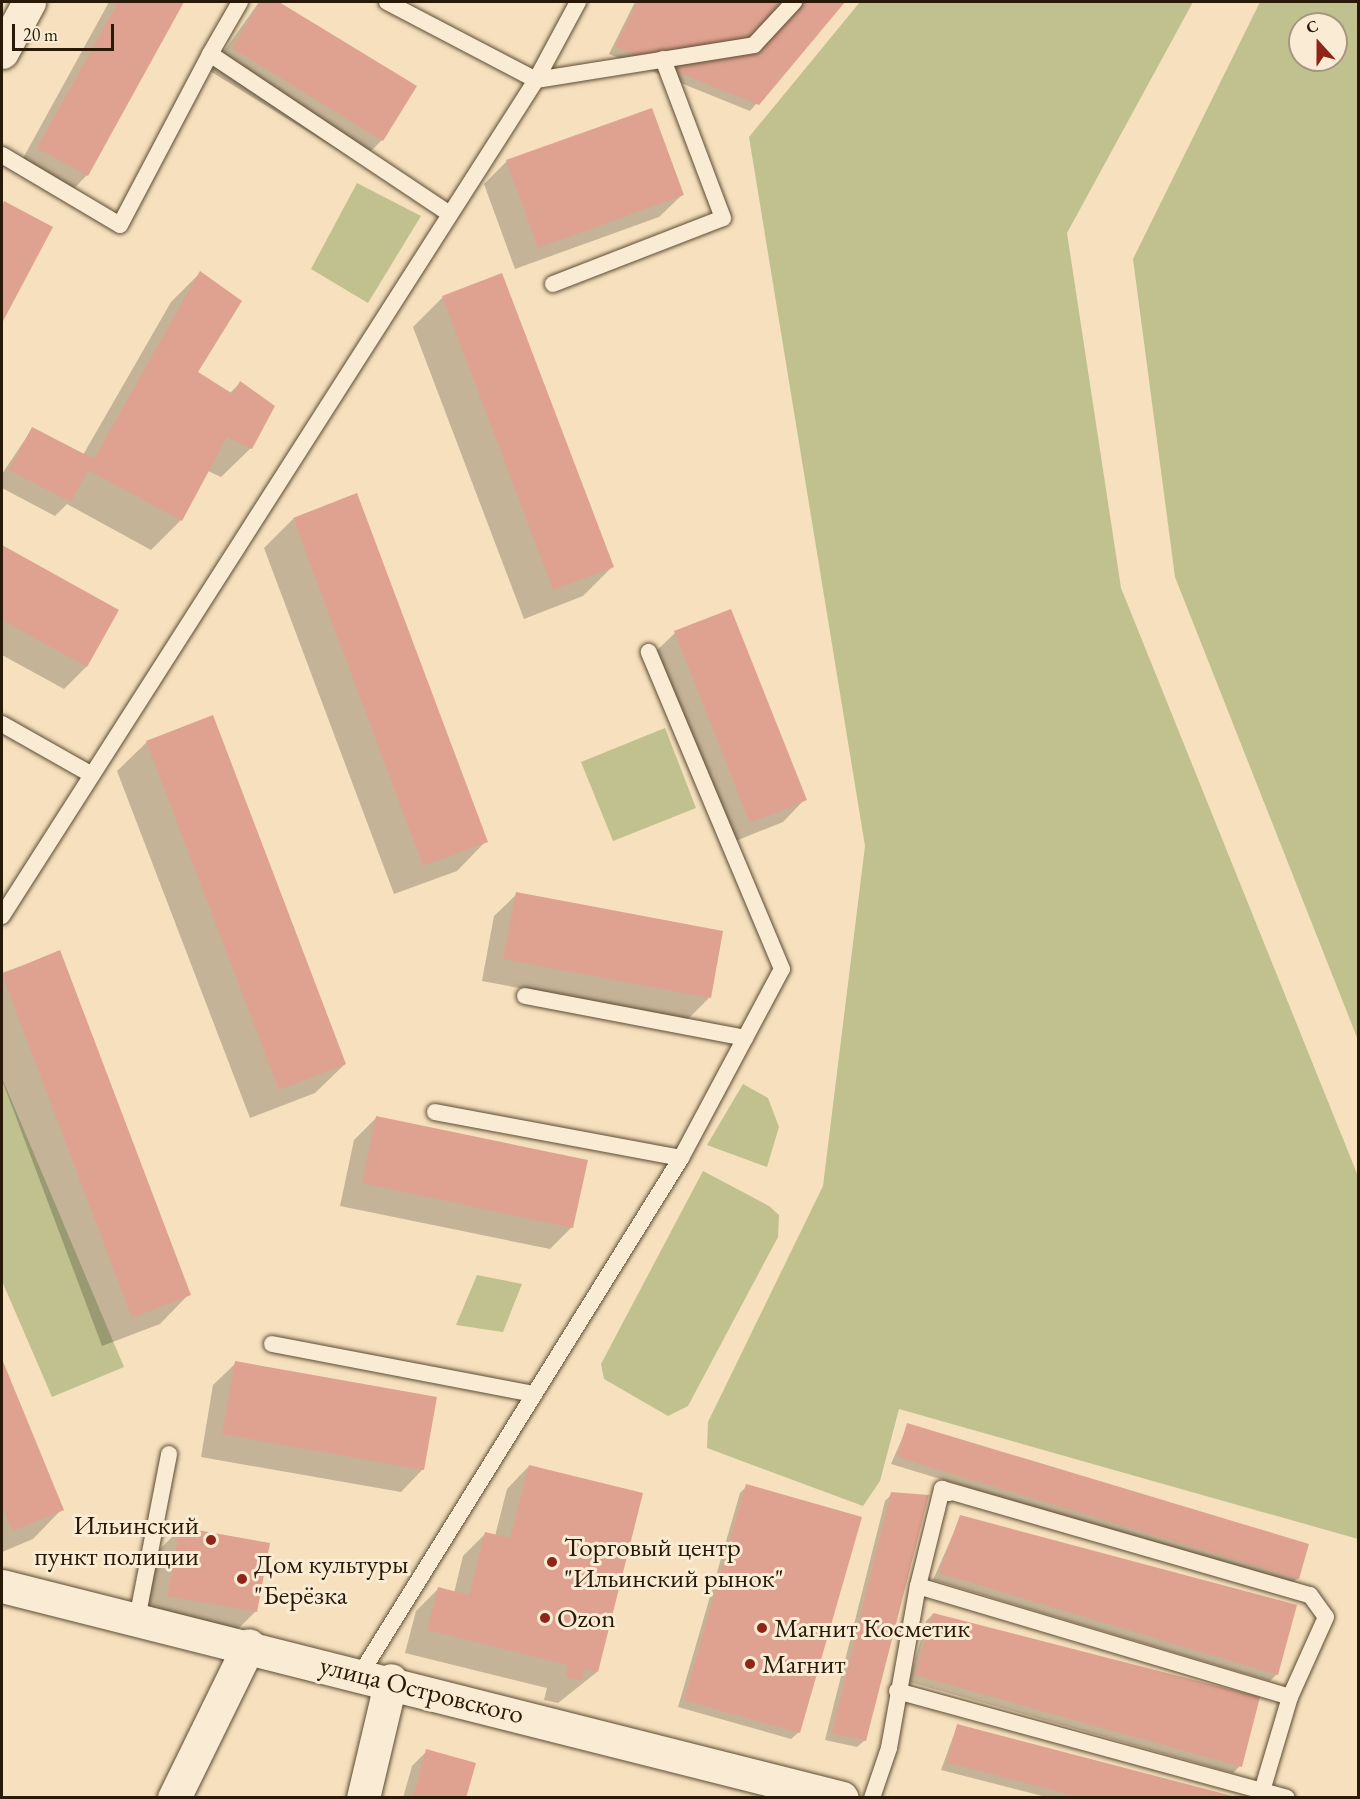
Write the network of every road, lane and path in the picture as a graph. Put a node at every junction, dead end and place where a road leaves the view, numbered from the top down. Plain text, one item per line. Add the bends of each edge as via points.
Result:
1 (29, 2) edge
2 (240, 2) edge
3 (387, 2) edge
4 (578, 2) edge
5 (794, 2) edge
6 (2, 52) edge
7 (210, 54) junction
8 (663, 59) junction
9 (536, 80) junction
10 (2, 155) edge
11 (450, 214) junction
12 (553, 284) dead end
13 (649, 652) dead end
14 (2, 724) edge
15 (92, 775) junction
16 (2, 916) edge
17 (525, 996) dead end
18 (745, 1038) junction
19 (435, 1112) dead end
20 (681, 1158) junction
21 (272, 1344) dead end
22 (534, 1394) junction
23 (169, 1454) dead end
24 (2, 1586) edge
25 (918, 1586) junction
26 (137, 1619) junction
27 (249, 1645) junction
28 (376, 1676) junction
29 (897, 1691) junction
30 (1290, 1697) junction
31 (1262, 1791) junction
32 (174, 1797) edge
33 (363, 1797) edge
34 (842, 1797) edge
35 (872, 1797) edge
36 (1287, 1797) edge

1 - 6 main road
2 - 7 lane
3 - 9 lane
4 - 9 lane
5 - 8 lane via 754,45
7 - 10 lane via 120,225
7 - 11 lane
8 - 9 lane
8 - 12 lane via 723,218
9 - 11 lane
11 - 15 lane
13 - 18 lane via 782,969
14 - 15 lane
15 - 16 lane
17 - 18 lane
18 - 20 lane
19 - 20 lane
20 - 22 lane
21 - 22 lane
22 - 28 lane
23 - 26 lane
24 - 26 main road, улица Островского
25 - 29 lane
25 - 30 lane
25 - 30 lane via 946,1491 1310,1595 1326,1617
26 - 27 main road, улица Островского
27 - 28 main road, улица Островского
27 - 32 main road
28 - 33 main road
28 - 34 main road, улица Островского
29 - 31 lane
29 - 35 lane via 889,1748
30 - 31 lane
31 - 36 lane

